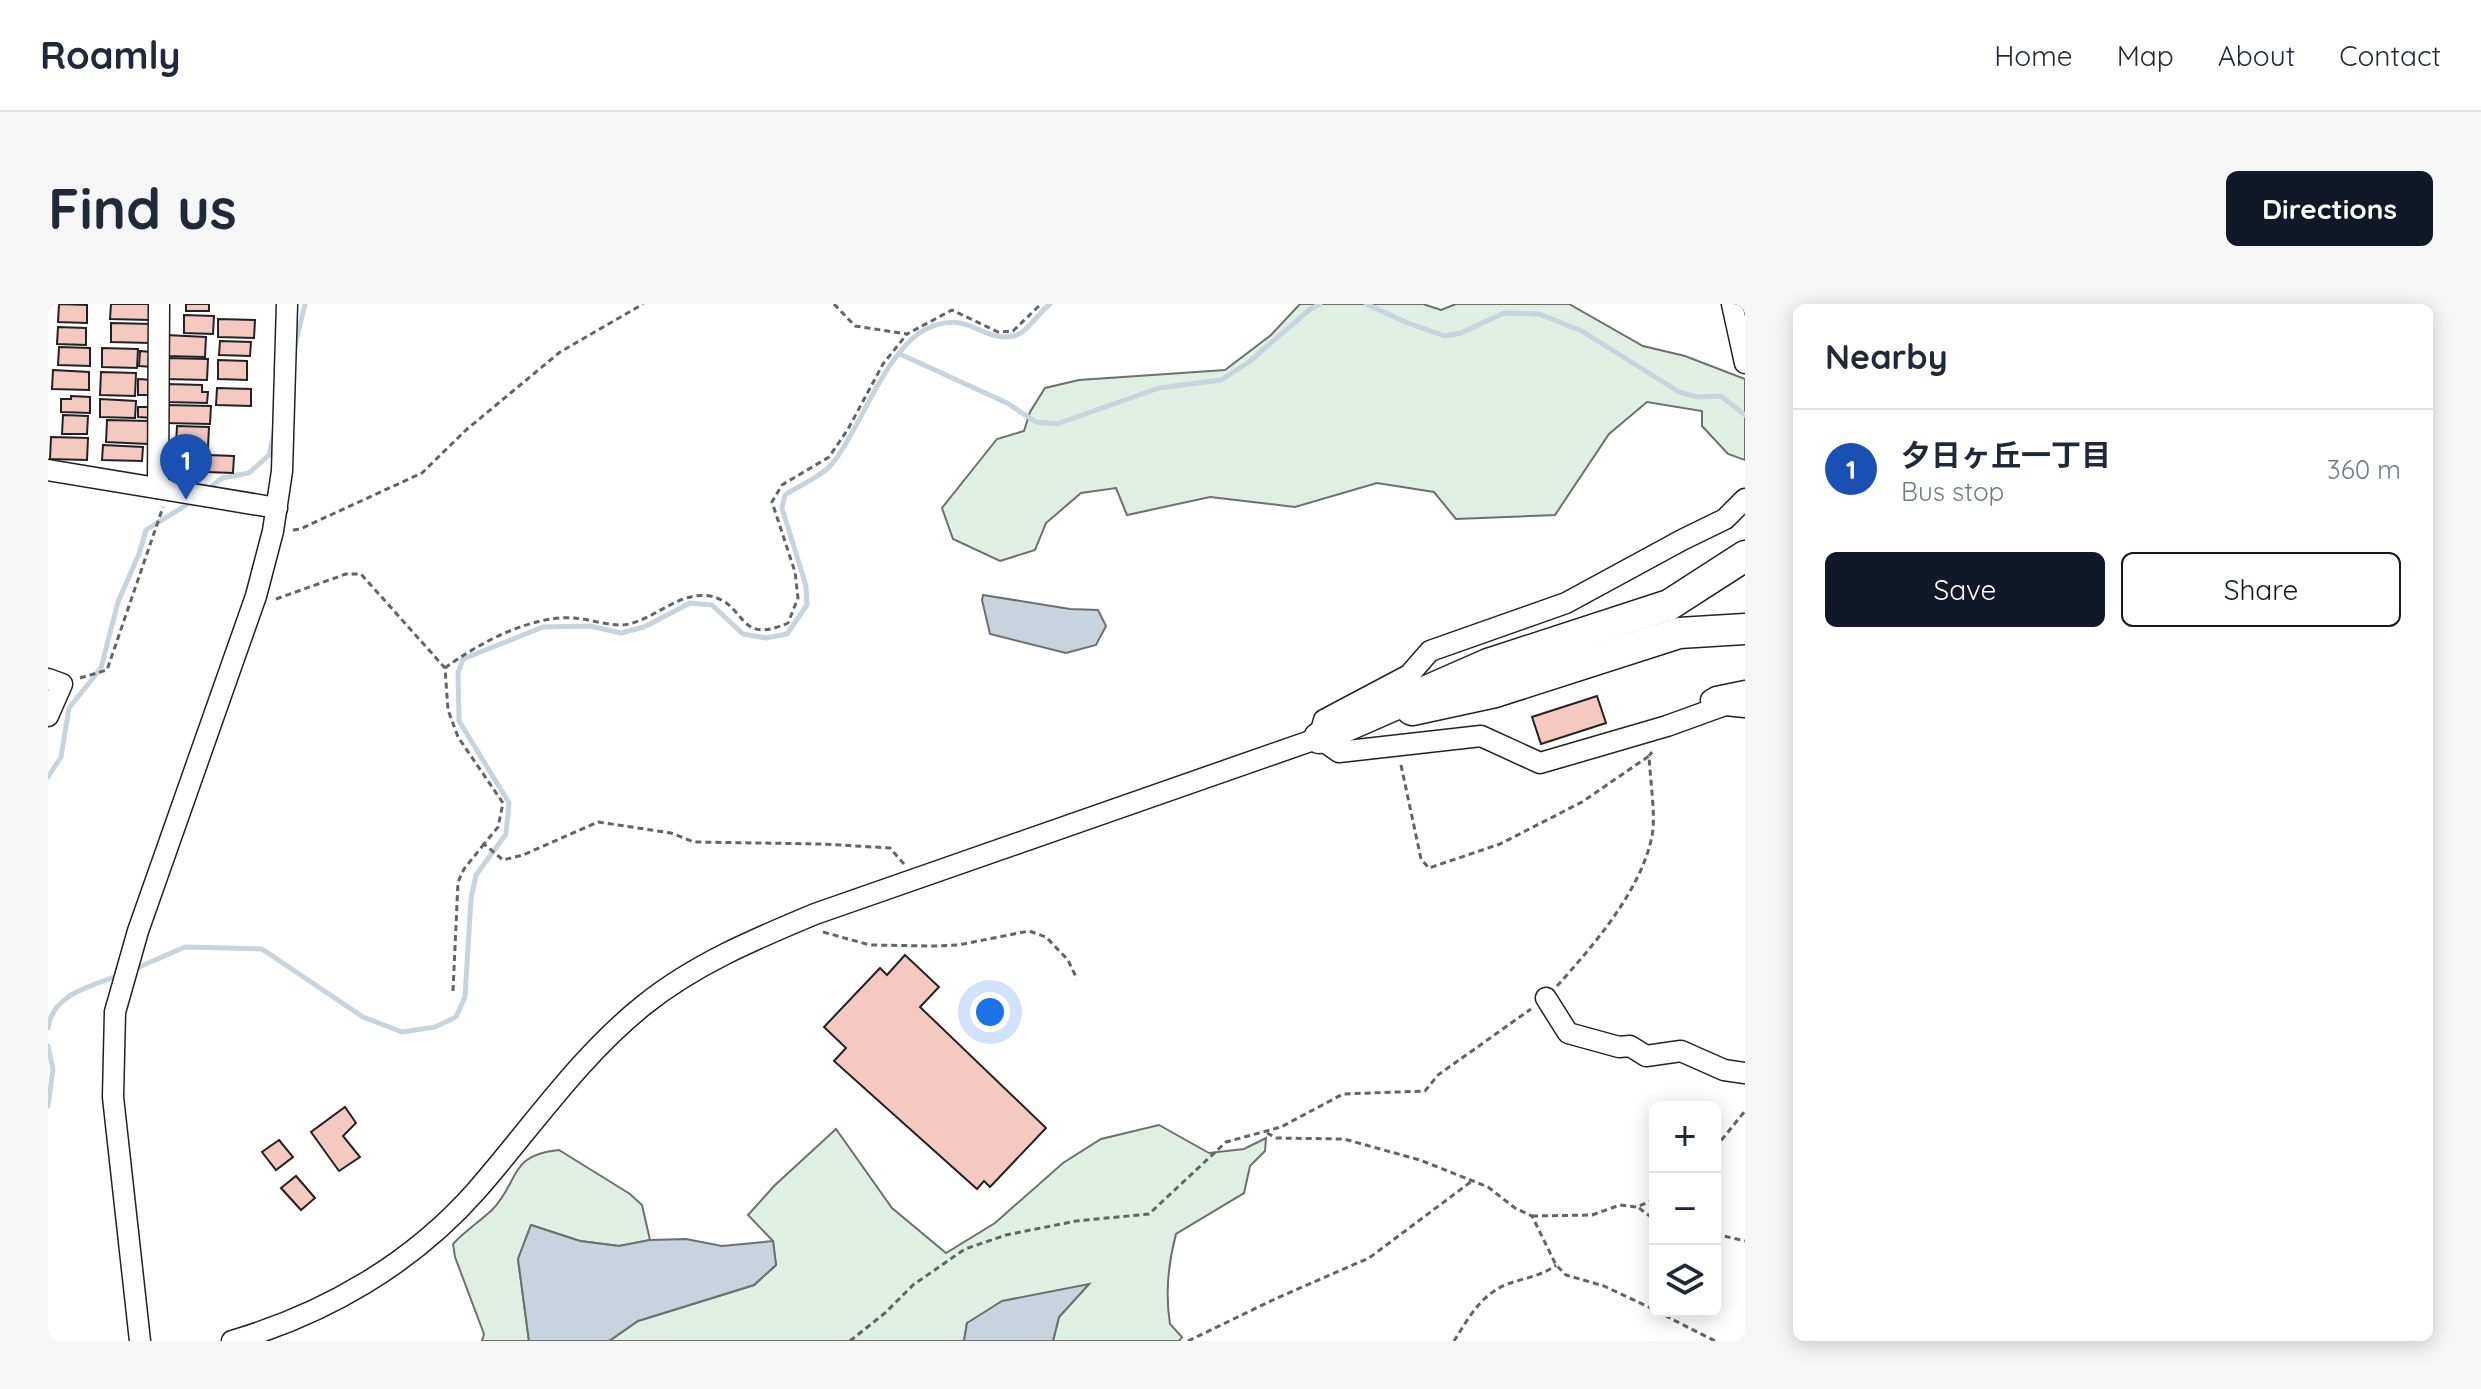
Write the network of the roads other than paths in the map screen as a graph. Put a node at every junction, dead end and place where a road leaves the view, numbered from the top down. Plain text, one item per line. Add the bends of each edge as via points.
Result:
1 (159, 304) edge
2 (287, 304) edge
3 (1732, 304) edge
4 (1745, 363) edge
5 (48, 470) edge
6 (163, 489) junction
7 (1745, 499) edge
8 (277, 508) junction
9 (1745, 556) edge
10 (1745, 586) edge
11 (1745, 605) edge
12 (1674, 619) junction
13 (1745, 629) edge
14 (55, 682) edge
15 (1745, 691) edge
16 (1745, 707) edge
17 (48, 716) edge
18 (1687, 718) junction
19 (1330, 733) junction
20 (1546, 998) road end
21 (1745, 1073) edge
22 (140, 1341) edge
23 (232, 1341) edge

1 - 6 street
2 - 8 street
3 - 4 street
5 - 6 street
6 - 8 street
7 - 19 street via 1725,519 1566,603 1430,651 1409,675 1324,720
8 - 22 street via 256,596 138,931 115,1012 113,1097
9 - 12 highway
10 - 12 highway
11 - 12 highway
12 - 13 highway
12 - 19 highway via 1488,664
14 - 17 street
15 - 18 street via 1716,697
16 - 18 street via 1725,705
18 - 19 street via 1540,763 1481,736 1339,752
19 - 23 street via 760,936 687,975 644,1005 587,1059 474,1193 428,1239 371,1281 312,1313
20 - 21 street via 1568,1033 1630,1046 1646,1056 1681,1051

